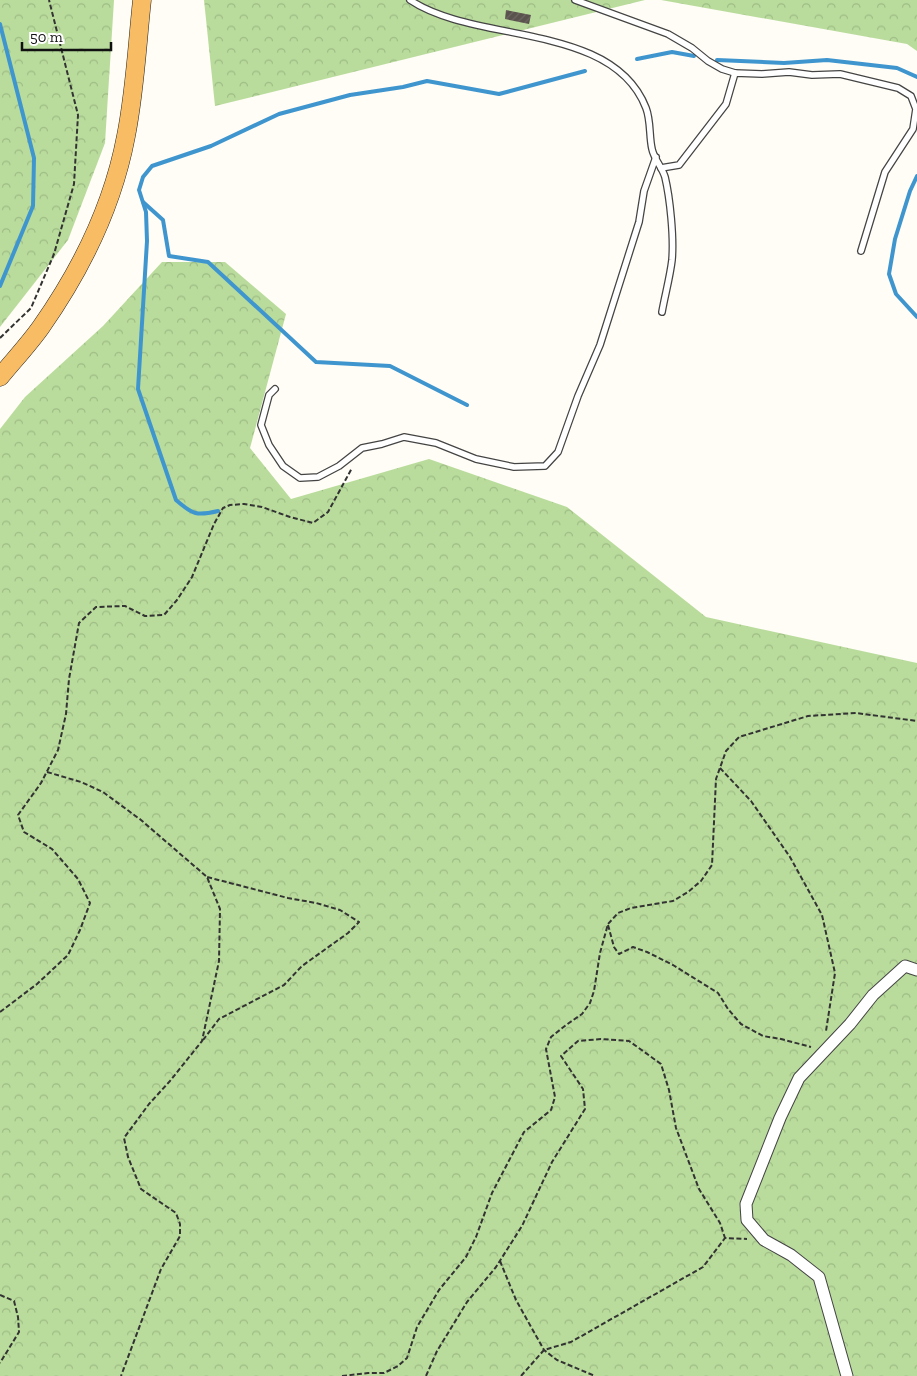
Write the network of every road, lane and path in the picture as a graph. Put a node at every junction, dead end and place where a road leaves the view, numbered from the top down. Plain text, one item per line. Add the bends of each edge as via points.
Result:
1 (49, 0) edge
2 (142, 0) edge
3 (410, 0) edge
4 (576, 0) edge
5 (735, 73) junction
6 (656, 157) junction
7 (661, 168) junction
8 (861, 251) dead end
9 (662, 312) dead end
10 (0, 338) edge
11 (0, 377) edge
12 (275, 389) dead end
13 (356, 453) junction
14 (917, 721) edge
15 (720, 768) junction
16 (46, 772) junction
17 (207, 877) junction
18 (608, 924) junction
19 (917, 970) edge
20 (0, 1012) edge
21 (202, 1041) junction
22 (823, 1052) junction
23 (725, 1238) junction
24 (764, 1240) junction
25 (500, 1261) junction
26 (0, 1295) edge
27 (544, 1350) junction
28 (0, 1363) edge
29 (122, 1376) edge
30 (342, 1376) edge
31 (426, 1376) edge
32 (521, 1376) edge
33 (595, 1376) edge
34 (847, 1376) edge

1 - 10 path via 78,115 74,184 54,254 31,308
2 - 11 highway via 126,138 102,217 46,320
3 - 6 lane via 448,18 550,41 610,64 633,84 647,108 652,150
4 - 5 lane via 668,34 708,61
5 - 7 lane via 726,104 680,165
5 - 8 lane via 840,74 898,88 911,96 916,109 912,129 885,172
6 - 7 lane
6 - 13 lane via 600,345 558,452 545,466 514,467 476,458 436,443 404,437 362,448
7 - 9 lane via 667,194 672,259
12 - 13 lane via 269,395 261,425 283,466 300,478 318,477
13 - 16 path via 353,466 328,512 313,523 244,504 223,508 192,576 164,615 145,616 125,606 96,607 79,623 68,679 66,714 58,750
14 - 15 path via 856,713 808,716 739,737 726,751
15 - 18 path via 714,800 712,865 701,881 673,900 618,913
15 - 22 path via 751,801 784,849 822,915 835,973
16 - 17 path via 102,792 141,820
16 - 20 path via 18,816 24,832 52,849 78,879 90,903 68,955
17 - 21 path via 220,909 219,961
17 - 21 path via 340,910 359,922 348,934 302,966 284,986 219,1019
18 - 22 path via 618,954 633,947 647,952 718,993 741,1024 763,1036 793,1041
18 - 30 path via 590,1003 582,1014 551,1037 546,1049 555,1097 551,1110 524,1132 492,1193 476,1237 417,1327 407,1358 384,1373
19 - 22 street via 905,966 873,995
21 - 29 path via 148,1104 124,1138 141,1189 176,1213 180,1236 161,1269
22 - 24 street via 799,1078 746,1204 747,1220
23 - 24 path
23 - 25 path via 720,1223 699,1189 676,1128 661,1064 629,1041 593,1039 578,1041 561,1056 582,1089 585,1109 552,1162 522,1226
23 - 27 path via 703,1267 571,1342
24 - 34 street via 791,1255 819,1277
25 - 27 path via 516,1300
25 - 31 path via 467,1302
26 - 28 path via 14,1301 19,1332
27 - 32 path
27 - 33 path via 557,1360

